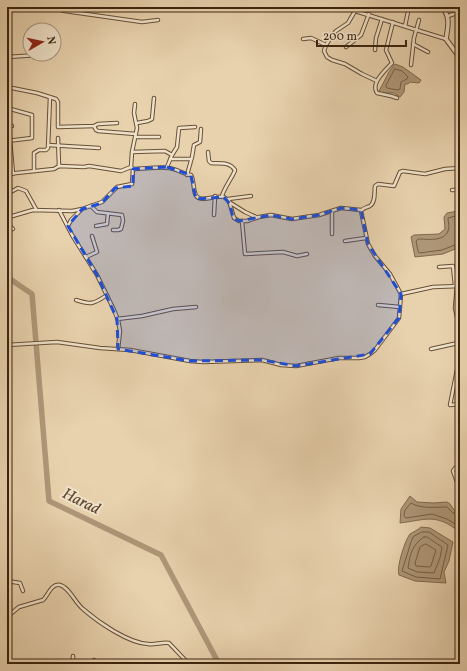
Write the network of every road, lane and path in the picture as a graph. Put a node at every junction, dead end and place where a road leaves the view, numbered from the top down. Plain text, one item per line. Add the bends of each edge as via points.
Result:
1 (51, 7) edge
2 (66, 7) edge
3 (409, 7) edge
4 (441, 7) edge
5 (65, 11) junction
6 (460, 11) edge
7 (369, 14) junction
8 (448, 16) junction
9 (382, 19) junction
10 (158, 20) dead end
11 (419, 20) dead end
12 (394, 22) junction
13 (405, 26) junction
14 (416, 30) junction
15 (446, 39) junction
16 (303, 40) dead end
17 (326, 44) junction
18 (413, 44) junction
19 (346, 47) dead end
20 (375, 50) dead end
21 (428, 52) dead end
22 (22, 56) edge
23 (7, 57) edge
24 (460, 58) edge
25 (411, 65) dead end
26 (377, 81) junction
27 (7, 88) edge
28 (50, 97) junction
29 (154, 98) dead end
30 (397, 98) dead end
31 (135, 104) dead end
32 (7, 108) edge
33 (117, 123) dead end
34 (137, 123) junction
35 (7, 124) edge
36 (12, 126) dead end
37 (94, 126) junction
38 (195, 127) dead end
39 (201, 129) dead end
40 (135, 136) junction
41 (159, 137) dead end
42 (58, 138) dead end
43 (9, 141) edge
44 (48, 145) junction
45 (58, 146) junction
46 (99, 148) dead end
47 (132, 152) junction
48 (208, 152) dead end
49 (172, 155) junction
50 (170, 159) junction
51 (192, 159) junction
52 (59, 166) junction
53 (132, 168) junction
54 (167, 168) junction
55 (460, 168) edge
56 (34, 171) junction
57 (13, 174) junction
58 (187, 174) junction
59 (7, 175) edge
60 (10, 186) dead end
61 (452, 190) dead end
62 (460, 190) edge
63 (7, 194) edge
64 (215, 196) junction
65 (222, 196) junction
66 (251, 196) dead end
67 (228, 200) junction
68 (91, 206) junction
69 (82, 209) junction
70 (36, 210) junction
71 (59, 210) junction
72 (362, 210) junction
73 (332, 212) junction
74 (108, 213) junction
75 (214, 215) dead end
76 (257, 218) junction
77 (7, 221) edge
78 (242, 222) junction
79 (68, 226) junction
80 (96, 226) dead end
81 (13, 229) dead end
82 (113, 230) dead end
83 (332, 234) dead end
84 (92, 236) dead end
85 (366, 238) junction
86 (345, 241) dead end
87 (307, 254) dead end
88 (86, 257) junction
89 (439, 267) dead end
90 (458, 286) edge
91 (401, 294) junction
92 (107, 295) junction
93 (76, 300) dead end
94 (378, 305) dead end
95 (400, 306) junction
96 (196, 307) dead end
97 (118, 319) junction
98 (458, 343) junction
99 (7, 345) edge
100 (118, 349) junction
101 (431, 349) dead end
102 (459, 354) edge
103 (458, 404) edge
104 (460, 415) edge
105 (460, 466) edge
106 (460, 490) edge
107 (7, 581) edge
108 (23, 591) dead end
109 (7, 616) edge
110 (73, 656) dead end
111 (94, 660) dead end
112 (73, 664) edge
113 (93, 664) edge
114 (189, 664) edge

1 - 5 street
2 - 5 street
3 - 13 street
4 - 8 street
5 - 10 street via 142,22
6 - 8 street
7 - 9 street
7 - 17 street via 354,11 348,23 336,31
7 - 19 street via 361,34
8 - 15 street
9 - 12 street
9 - 20 street
11 - 14 street
12 - 13 street
12 - 26 street via 386,50 392,62
13 - 14 street
14 - 15 street
14 - 18 street
15 - 24 street
16 - 17 street via 311,38
17 - 26 street via 324,51 332,60
18 - 21 street
18 - 25 street
22 - 23 street
26 - 30 street via 374,86 377,92
27 - 28 street
28 - 37 street via 58,100 58,127
28 - 44 street
29 - 34 street via 152,119
31 - 34 street
32 - 43 street via 32,115 32,138
33 - 37 street
34 - 40 street
35 - 36 street
37 - 40 street via 98,131
38 - 49 street via 179,128 177,147
39 - 51 street via 200,142 194,145
40 - 41 street
40 - 47 street
42 - 45 street
43 - 57 street
44 - 45 street
44 - 56 street via 47,149 34,153
45 - 46 street
45 - 52 street
47 - 49 street via 165,151
47 - 53 street
48 - 65 street via 211,163 228,164 235,170
49 - 50 street
50 - 51 street
50 - 54 street
51 - 58 street
52 - 53 street via 89,166 121,171
52 - 56 street
53 - 54 street
53 - 68 street via 132,184 117,187 102,202
54 - 58 street
55 - 72 street via 425,174 400,172 394,186 375,186 373,202
56 - 57 street
57 - 59 street
58 - 64 street via 192,176 198,197 204,199
59 - 60 street
61 - 62 street
63 - 70 street via 18,188 26,191
64 - 65 street
64 - 75 street
65 - 67 street
66 - 67 street
67 - 76 street
67 - 78 street via 234,218
68 - 69 street
68 - 74 street via 97,212
69 - 71 street
69 - 79 street
70 - 71 street
70 - 77 street via 9,217
71 - 79 street
72 - 73 street via 341,208
72 - 85 street
73 - 76 street via 292,219 271,215
73 - 83 street
74 - 80 street via 107,224
74 - 82 street via 123,216 121,229
76 - 78 street
77 - 81 street
78 - 87 street via 245,254
79 - 88 street
84 - 88 street via 97,252
85 - 86 street
85 - 91 street
88 - 92 street
89 - 90 street via 454,266
90 - 91 street via 433,287
90 - 98 street via 455,308 459,326
91 - 95 street
92 - 93 street via 93,303
92 - 97 street
94 - 95 street
95 - 100 street via 399,318 375,350 359,358 339,358 296,366 262,360 176,360
96 - 97 street
97 - 100 street
98 - 101 street
98 - 102 street
99 - 100 street via 58,342
102 - 103 street via 450,405
103 - 104 street
105 - 106 street via 453,471
107 - 108 street via 20,583
109 - 114 street via 19,607 43,600 53,587 62,585 82,609 112,630 146,644 169,643
110 - 112 street
111 - 113 street

